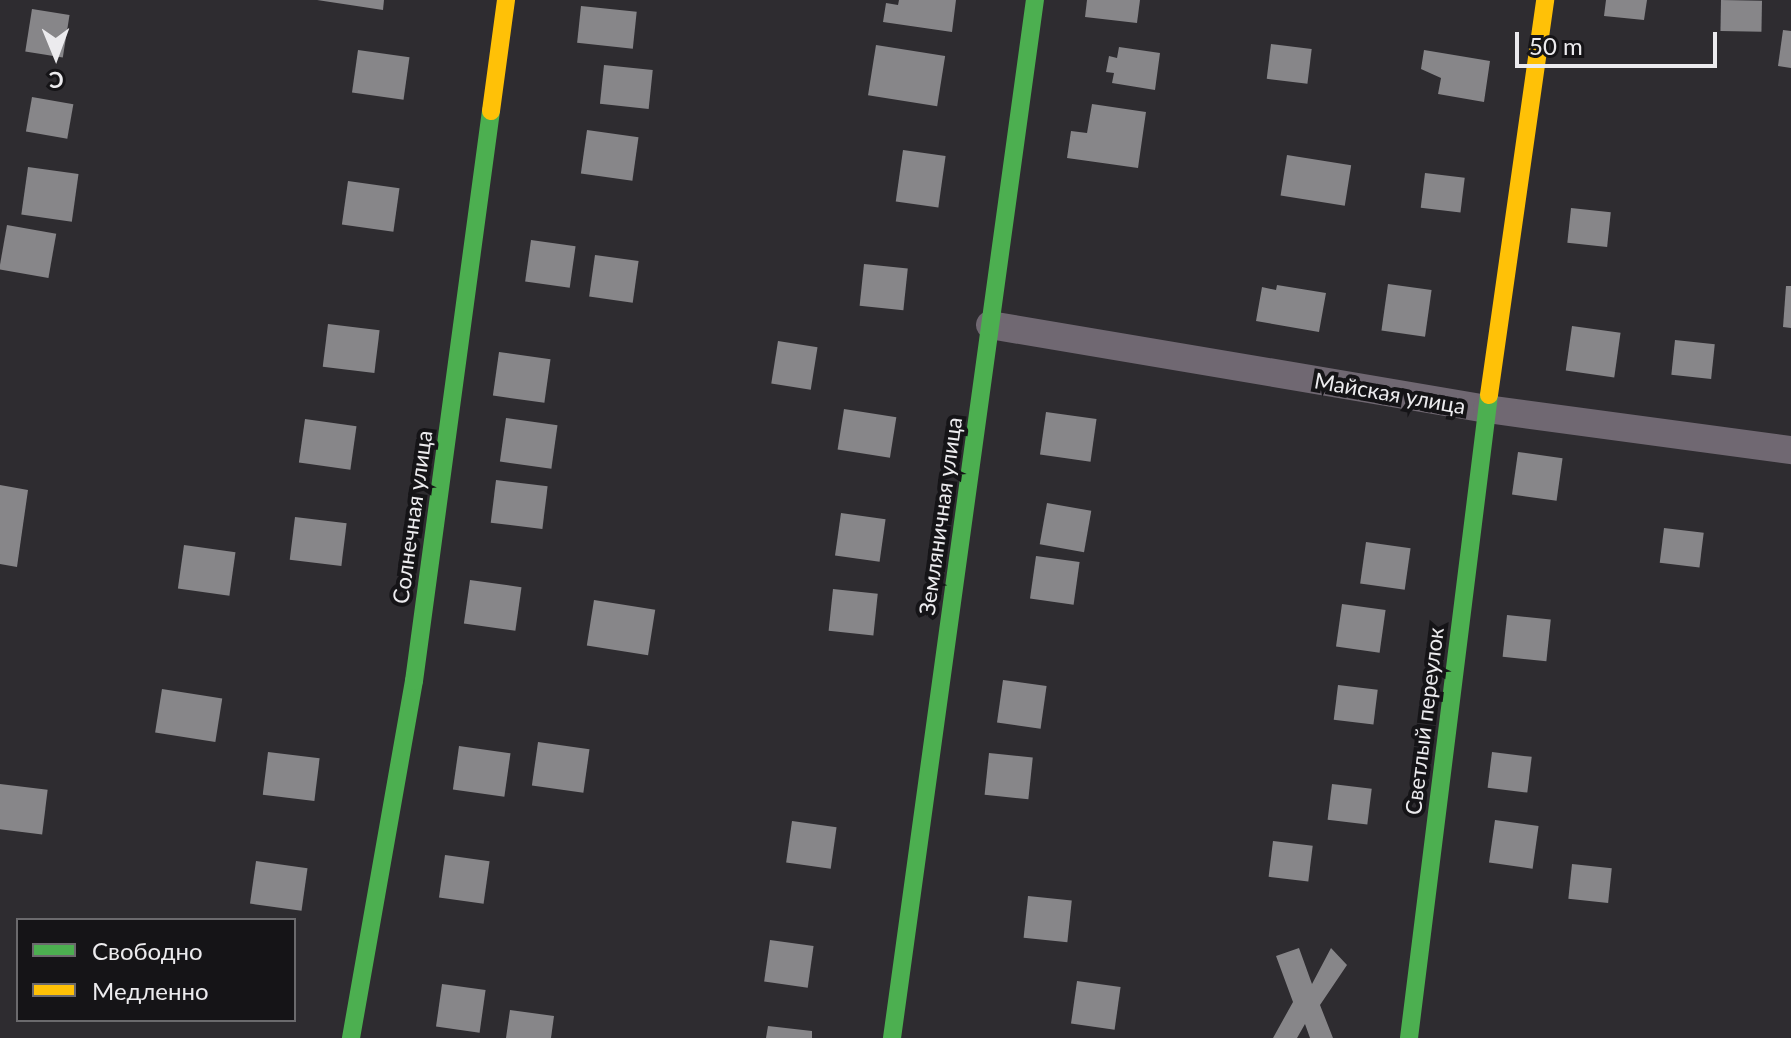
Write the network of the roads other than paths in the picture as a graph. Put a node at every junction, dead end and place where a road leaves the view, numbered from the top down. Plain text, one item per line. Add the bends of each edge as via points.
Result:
1 (506, 0) edge
2 (1035, 0) edge
3 (1545, 0) edge
4 (990, 325) junction
5 (1487, 409) junction
6 (1791, 450) edge
7 (351, 1038) edge
8 (892, 1038) edge
9 (1409, 1038) edge

1 - 7 street, Солнечная улица via 414,681
2 - 4 street, Земляничная улица
3 - 5 street, Светлый переулок
4 - 5 street, Майская улица
4 - 8 street, Земляничная улица
5 - 6 street, Майская улица
5 - 9 street, Светлый переулок

